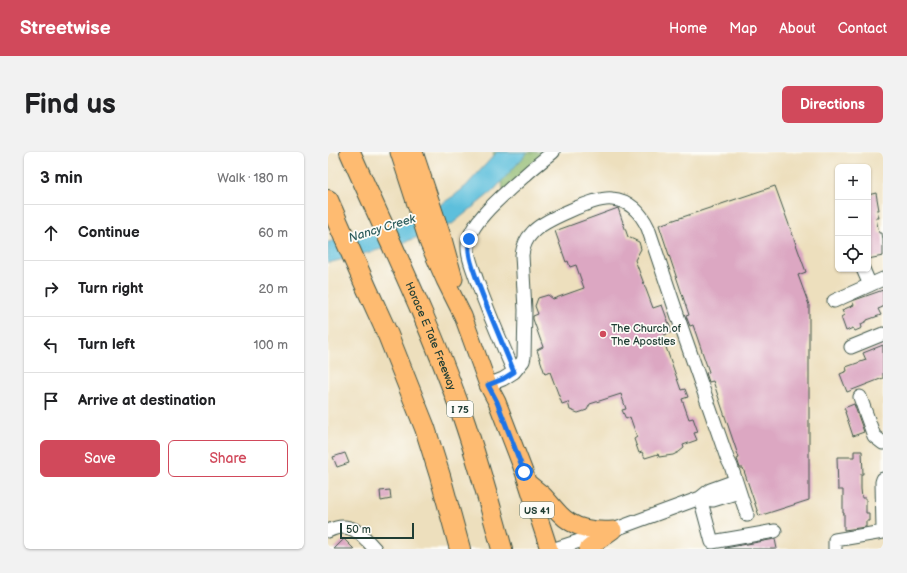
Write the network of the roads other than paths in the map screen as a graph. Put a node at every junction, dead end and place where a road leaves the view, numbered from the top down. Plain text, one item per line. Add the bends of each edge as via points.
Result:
1 (350, 152) edge
2 (399, 152) edge
3 (414, 152) edge
4 (553, 152) edge
5 (328, 200) edge
6 (422, 201) junction
7 (864, 272) edge
8 (883, 279) edge
9 (870, 285) junction
10 (834, 301) dead end
11 (883, 334) edge
12 (851, 347) dead end
13 (514, 372) junction
14 (488, 385) junction
15 (860, 397) dead end
16 (883, 443) edge
17 (727, 458) junction
18 (883, 479) edge
19 (528, 483) junction
20 (737, 486) junction
21 (705, 494) junction
22 (883, 501) edge
23 (452, 514) junction
24 (747, 515) dead end
25 (883, 529) edge
26 (613, 530) junction
27 (328, 531) edge
28 (775, 531) dead end
29 (883, 532) edge
30 (374, 549) edge
31 (450, 549) edge
32 (460, 549) edge
33 (502, 549) edge
34 (549, 549) edge
35 (555, 549) edge
36 (588, 549) edge
37 (835, 549) edge

1 - 33 highway, Horace E Tate Freeway / I 75 via 405,274 459,405
2 - 6 main road, US 41
3 - 6 main road, US 41
4 - 13 street via 488,209 472,230 469,239 469,257 484,301
5 - 23 highway via 388,335 425,428
6 - 14 main road, US 41 via 436,242 454,277 463,316
7 - 9 street
8 - 9 street
9 - 10 street
11 - 12 street
13 - 14 street
13 - 17 street via 524,357 522,255 527,240 537,229 571,210 612,198 625,202 645,220
14 - 19 main road, US 41
15 - 16 street via 874,436
17 - 20 street
17 - 21 street via 726,474
18 - 22 street
19 - 26 main road via 562,516 577,526
19 - 34 main road, US 41
20 - 21 street via 713,500
20 - 24 street
21 - 26 street
21 - 28 street via 712,542
22 - 25 street
23 - 31 highway
23 - 32 highway
26 - 35 street
26 - 36 main road
27 - 30 street via 344,527 354,529
29 - 37 street via 835,540

